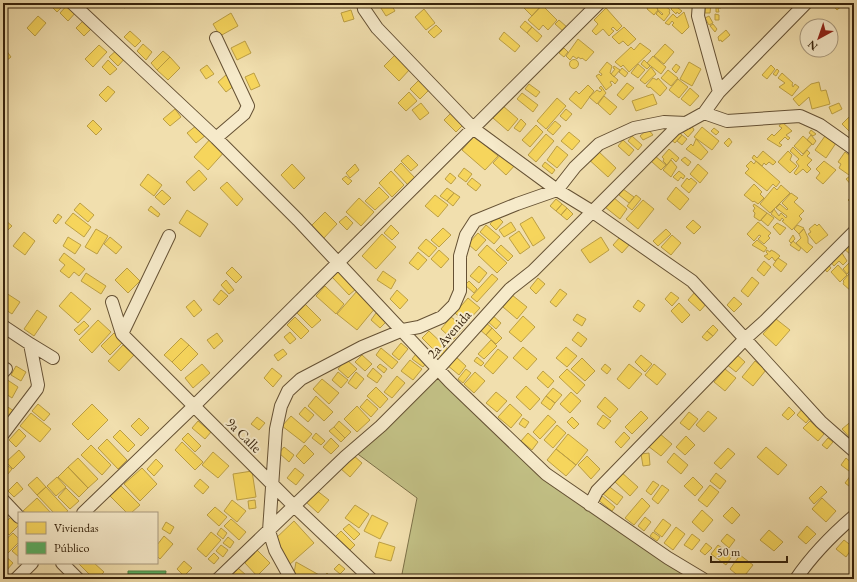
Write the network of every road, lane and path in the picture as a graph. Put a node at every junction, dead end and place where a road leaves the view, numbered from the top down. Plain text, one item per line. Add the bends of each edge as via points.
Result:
1 (72, 3) edge
2 (363, 3) edge
3 (599, 3) edge
4 (698, 3) edge
5 (806, 3) edge
6 (216, 38) dead end
7 (719, 92) junction
8 (704, 113) junction
9 (686, 123) junction
10 (474, 129) junction
11 (216, 138) junction
12 (854, 149) edge
13 (557, 190) junction
14 (593, 212) junction
15 (854, 232) edge
16 (169, 236) dead end
17 (337, 263) junction
18 (112, 302) dead end
19 (3, 326) edge
20 (403, 330) junction
21 (122, 334) junction
22 (746, 338) junction
23 (30, 344) junction
24 (53, 358) dead end
25 (438, 369) junction
26 (194, 407) junction
27 (3, 434) edge
28 (854, 451) edge
29 (272, 484) junction
30 (3, 500) edge
31 (590, 505) junction
32 (294, 506) junction
33 (84, 512) edge
34 (18, 516) edge
35 (854, 516) edge
36 (269, 531) junction
37 (31, 564) edge
38 (63, 564) edge
39 (16, 579) edge
40 (78, 579) edge
41 (218, 579) edge
42 (291, 579) edge
43 (371, 579) edge
44 (703, 579) edge
45 (796, 579) edge

1 - 11 street
2 - 10 street via 364,9 377,28
3 - 10 street
4 - 7 street via 698,16
5 - 7 street
6 - 11 street via 248,106 244,114
7 - 8 street
8 - 9 street, 2a Avenida
8 - 12 street via 727,121 800,116 820,125
9 - 13 street via 664,122 634,128 598,144 575,166
9 - 14 street, 2a Avenida via 675,129
10 - 13 street
10 - 17 street
11 - 17 street
13 - 14 street
13 - 20 street via 475,221 466,235 460,256 460,290 454,305 442,317 419,327
14 - 22 street via 692,281
14 - 25 street, 2a Avenida via 533,271 510,289
15 - 22 street
16 - 21 street
17 - 20 street
17 - 26 street
18 - 21 street, 9a Calle
19 - 23 street
20 - 25 street
20 - 29 street via 362,347 301,379 288,391 281,406 276,429
21 - 26 street, 9a Calle
22 - 28 street via 821,422
22 - 31 street via 597,491
23 - 24 street
23 - 27 street via 38,387
25 - 31 street via 546,474
25 - 32 street, 2a Avenida via 381,426
26 - 29 street, 9a Calle
26 - 33 street
29 - 32 street, 9a Calle
29 - 36 street
30 - 34 street
31 - 44 street
32 - 36 street, 2a Avenida
32 - 43 street, 9a Calle
35 - 45 street via 807,563
36 - 41 street, 2a Avenida
36 - 42 street via 275,550
37 - 39 street
38 - 40 street

